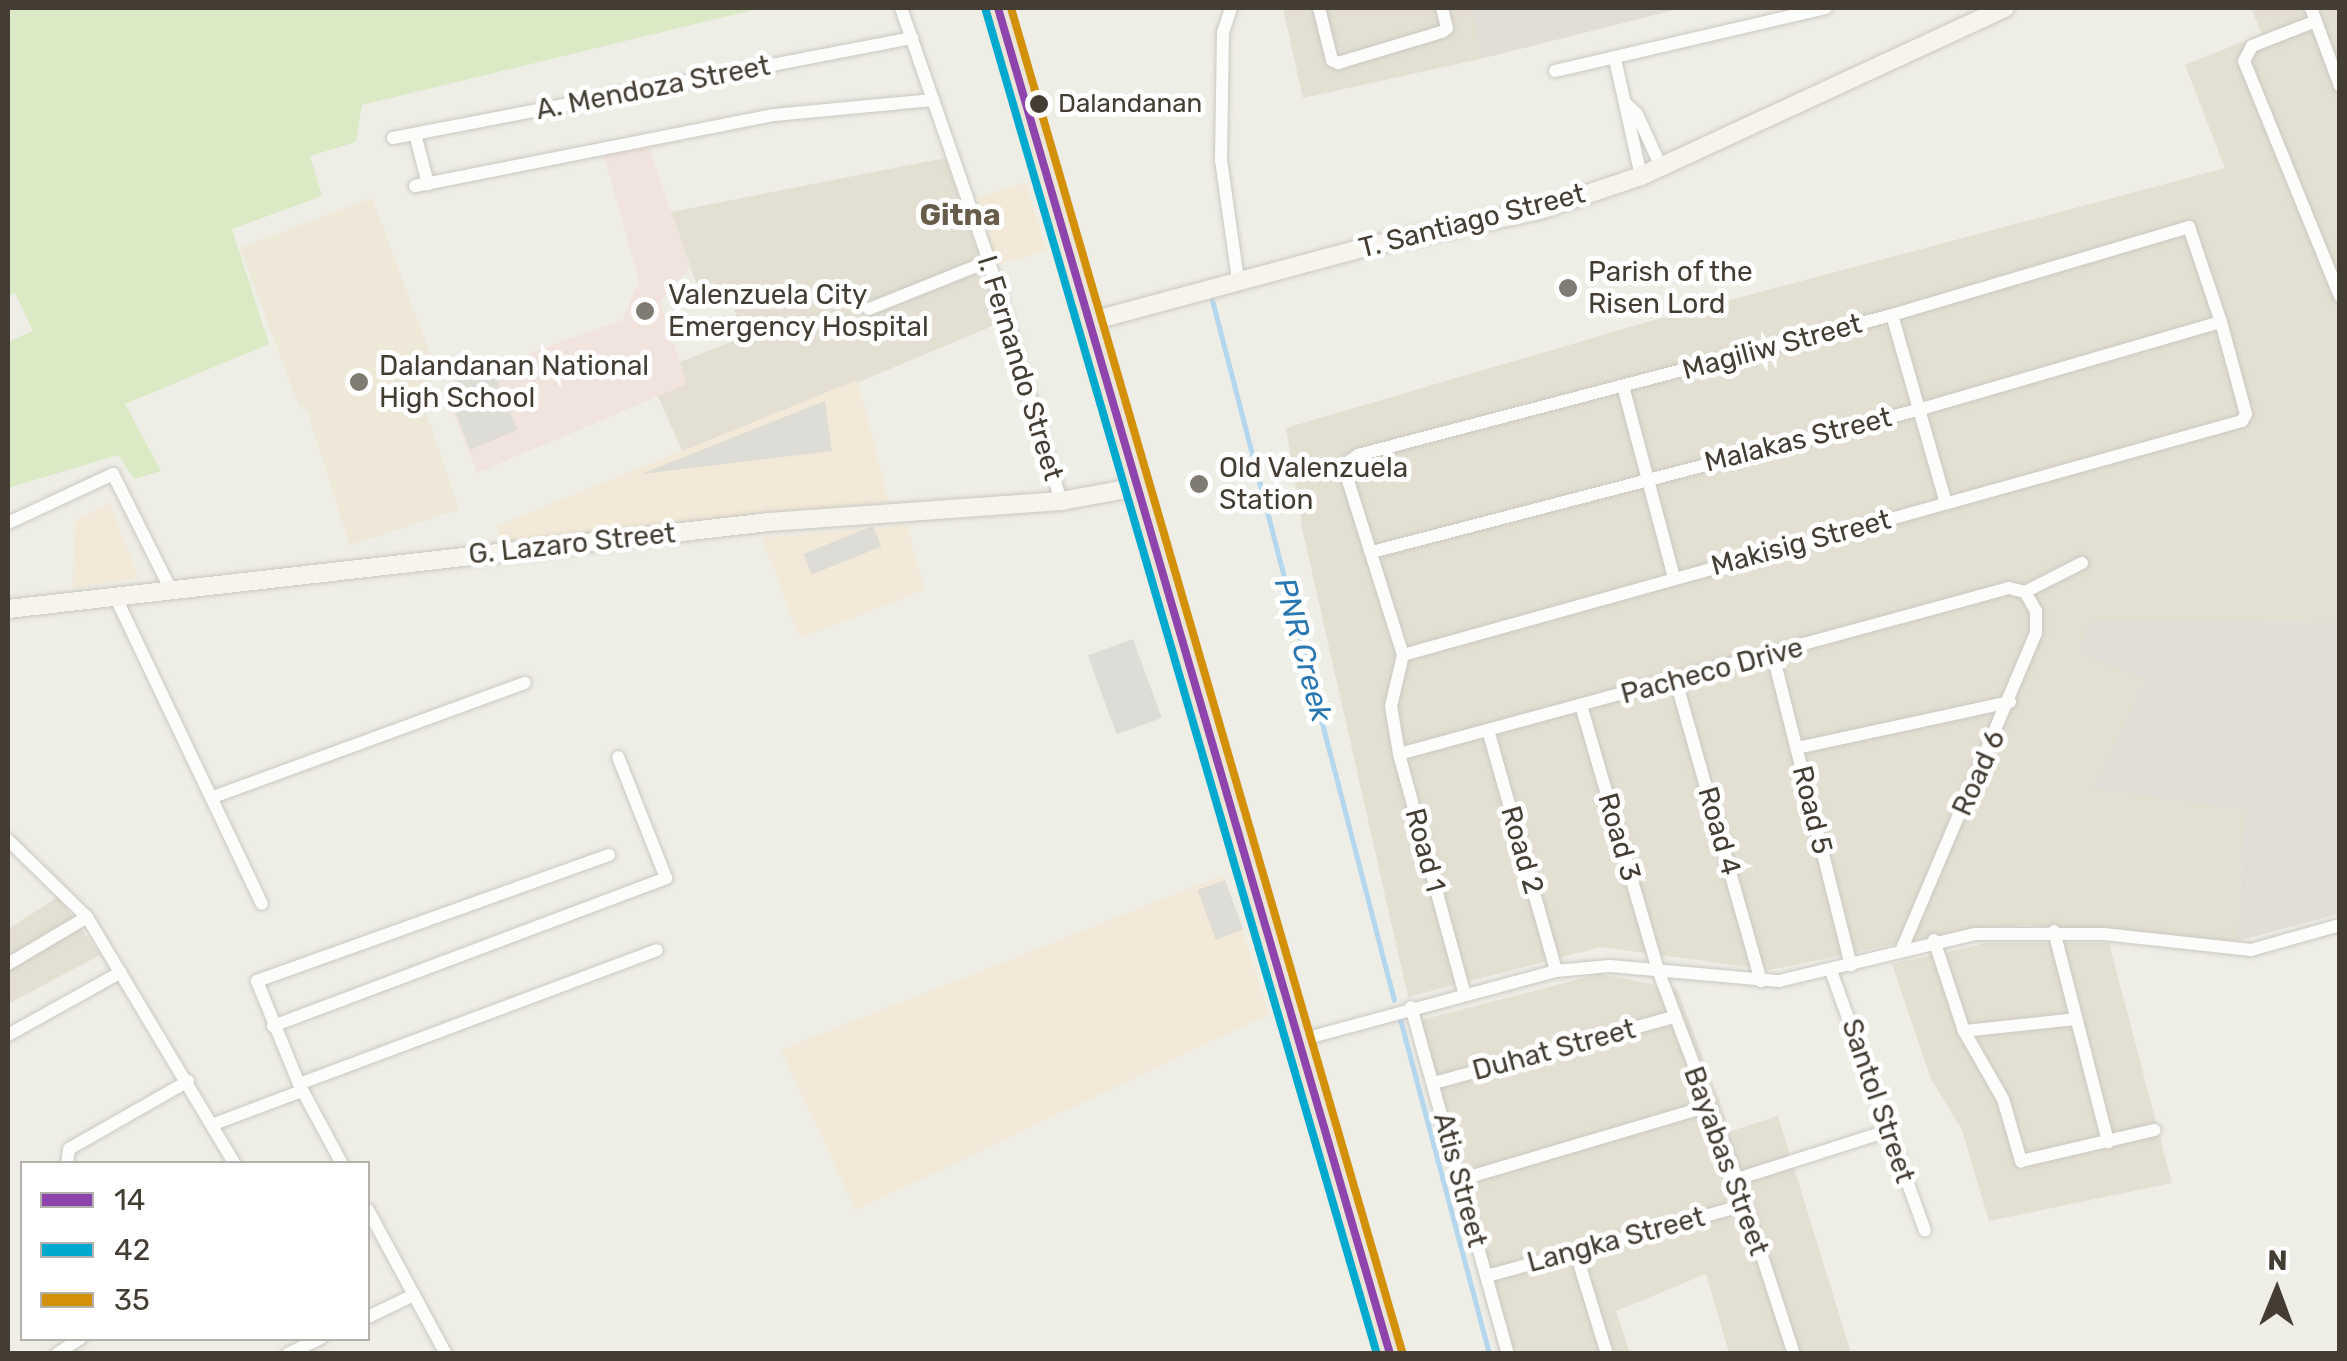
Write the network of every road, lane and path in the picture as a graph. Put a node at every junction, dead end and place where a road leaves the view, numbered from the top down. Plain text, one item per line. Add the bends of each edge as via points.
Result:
1 (901, 8) edge
2 (998, 8) edge
3 (1233, 8) edge
4 (1319, 8) edge
5 (1442, 8) edge
6 (1826, 8) edge
7 (2005, 8) edge
8 (2314, 14) edge
9 (1970, 15) edge
10 (912, 38) junction
11 (1615, 59) junction
12 (1555, 72) dead end
13 (2340, 86) edge
14 (934, 100) junction
15 (1626, 104) junction
16 (415, 134) junction
17 (393, 138) dead end
18 (1662, 168) junction
19 (1641, 176) junction
20 (989, 261) junction
21 (1238, 280) junction
22 (2340, 296) edge
23 (869, 309) dead end
24 (1892, 315) junction
25 (1088, 322) junction
26 (2221, 322) junction
27 (1623, 386) junction
28 (1921, 409) junction
29 (1649, 478) junction
30 (1137, 488) junction
31 (1061, 501) junction
32 (1946, 503) junction
33 (8, 523) edge
34 (1372, 552) junction
35 (2082, 562) dead end
36 (1674, 578) junction
37 (171, 590) junction
38 (2026, 592) junction
39 (115, 596) junction
40 (8, 609) edge
41 (1403, 655) junction
42 (1773, 655) junction
43 (1676, 681) junction
44 (525, 683) dead end
45 (2010, 702) junction
46 (1581, 705) junction
47 (1488, 730) junction
48 (1797, 748) junction
49 (1399, 754) junction
50 (618, 757) dead end
51 (212, 797) junction
52 (8, 840) edge
53 (610, 855) dead end
54 (262, 904) dead end
55 (87, 916) junction
56 (2340, 925) edge
57 (2054, 930) junction
58 (1934, 940) junction
59 (656, 950) dead end
60 (1901, 951) junction
61 (8, 964) edge
62 (1851, 965) junction
63 (1658, 970) junction
64 (1556, 971) junction
65 (1831, 971) junction
66 (121, 972) junction
67 (1761, 982) junction
68 (1464, 992) junction
69 (1411, 1007) junction
70 (1674, 1017) junction
71 (2076, 1019) junction
72 (273, 1026) junction
73 (1964, 1031) junction
74 (8, 1035) edge
75 (1300, 1040) junction
76 (188, 1081) junction
77 (1434, 1084) junction
78 (301, 1087) junction
79 (1706, 1107) junction
80 (214, 1124) junction
81 (2154, 1130) dead end
82 (1886, 1131) junction
83 (2108, 1142) junction
84 (68, 1161) edge
85 (234, 1161) edge
86 (340, 1161) edge
87 (1737, 1179) junction
88 (1459, 1180) junction
89 (1744, 1205) junction
90 (370, 1214) edge
91 (1925, 1230) dead end
92 (1575, 1250) junction
93 (1487, 1276) junction
94 (414, 1295) junction
95 (370, 1316) edge
96 (315, 1341) edge
97 (288, 1354) edge
98 (446, 1354) edge
99 (1390, 1354) edge
100 (1508, 1354) edge
101 (1607, 1354) edge
102 (1794, 1354) edge

1 - 10 street, I. Fernando Street
2 - 25 highway
3 - 21 street via 1223,33 1221,160
4 - 5 street via 1338,63 1442,32 1448,28
6 - 11 street
7 - 9 street, T. Santiago Street
8 - 13 street
8 - 22 street via 2252,46 2244,61
9 - 18 street, T. Santiago Street
10 - 14 street, I. Fernando Street
10 - 16 street, A. Mendoza Street
11 - 12 street
11 - 15 street
14 - 16 street via 684,130 422,185
14 - 20 street, I. Fernando Street
15 - 18 street via 1638,114
15 - 19 street via 1623,118
16 - 17 street, A. Mendoza Street
18 - 19 street, T. Santiago Street
19 - 21 street, T. Santiago Street via 1540,210
20 - 23 street
20 - 31 street, I. Fernando Street
21 - 25 street, T. Santiago Street
24 - 26 street, Magiliw Street via 2189,227
24 - 27 street, Magiliw Street
24 - 28 street
25 - 30 highway
26 - 28 street, Malakas Street
26 - 32 street, Makisig Street via 2246,414 2242,421
27 - 29 street
27 - 34 street, Magiliw Street via 1347,463
28 - 29 street, Malakas Street
28 - 32 street
29 - 34 street, Malakas Street
29 - 36 street
30 - 31 street, G. Lazaro Street
30 - 75 highway
31 - 37 street, G. Lazaro Street via 770,522
32 - 36 street, Makisig Street
33 - 37 street via 113,474
34 - 41 street
35 - 38 street
36 - 41 street, Makisig Street
37 - 39 street, G. Lazaro Street
38 - 42 street, Pacheco Drive via 2009,588
38 - 45 street, Road 6 via 2036,611 2036,633
39 - 40 street, G. Lazaro Street
39 - 51 street
41 - 49 street, Road 1 via 1390,706
42 - 43 street, Pacheco Drive
42 - 48 street, Road 5
43 - 46 street, Pacheco Drive
43 - 67 street, Road 4
44 - 51 street
45 - 48 street
45 - 60 street, Road 6
46 - 47 street, Pacheco Drive
46 - 63 street, Road 3
47 - 49 street, Pacheco Drive
47 - 64 street, Road 2
48 - 62 street, Road 5
49 - 68 street, Road 1
50 - 72 street via 666,878
51 - 54 street
52 - 55 street
53 - 72 street via 265,975 256,988
55 - 61 street
55 - 66 street
56 - 57 street via 2251,950
57 - 58 street
57 - 71 street
58 - 60 street
58 - 73 street
59 - 78 street
60 - 62 street
62 - 65 street
63 - 64 street
63 - 67 street
63 - 70 street, Bayabas Street
64 - 68 street
65 - 67 street
65 - 82 street, Santol Street
66 - 74 street
66 - 76 street
68 - 69 street
69 - 75 street
69 - 77 street, Atis Street
70 - 77 street, Duhat Street
70 - 79 street, Bayabas Street
71 - 73 street
71 - 83 street
72 - 78 street
73 - 83 street via 2003,1099 2021,1160
75 - 99 highway
76 - 80 street
76 - 84 street via 70,1149
77 - 88 street, Atis Street
78 - 80 street
78 - 86 street
79 - 87 street, Bayabas Street
79 - 88 street
80 - 85 street
81 - 83 street
82 - 87 street
82 - 91 street, Santol Street
87 - 89 street, Bayabas Street
88 - 93 street, Atis Street
89 - 92 street, Langka Street
89 - 102 street, Bayabas Street
90 - 94 street
92 - 93 street, Langka Street
92 - 101 street
93 - 100 street, Atis Street
94 - 95 street
94 - 98 street
96 - 97 street

